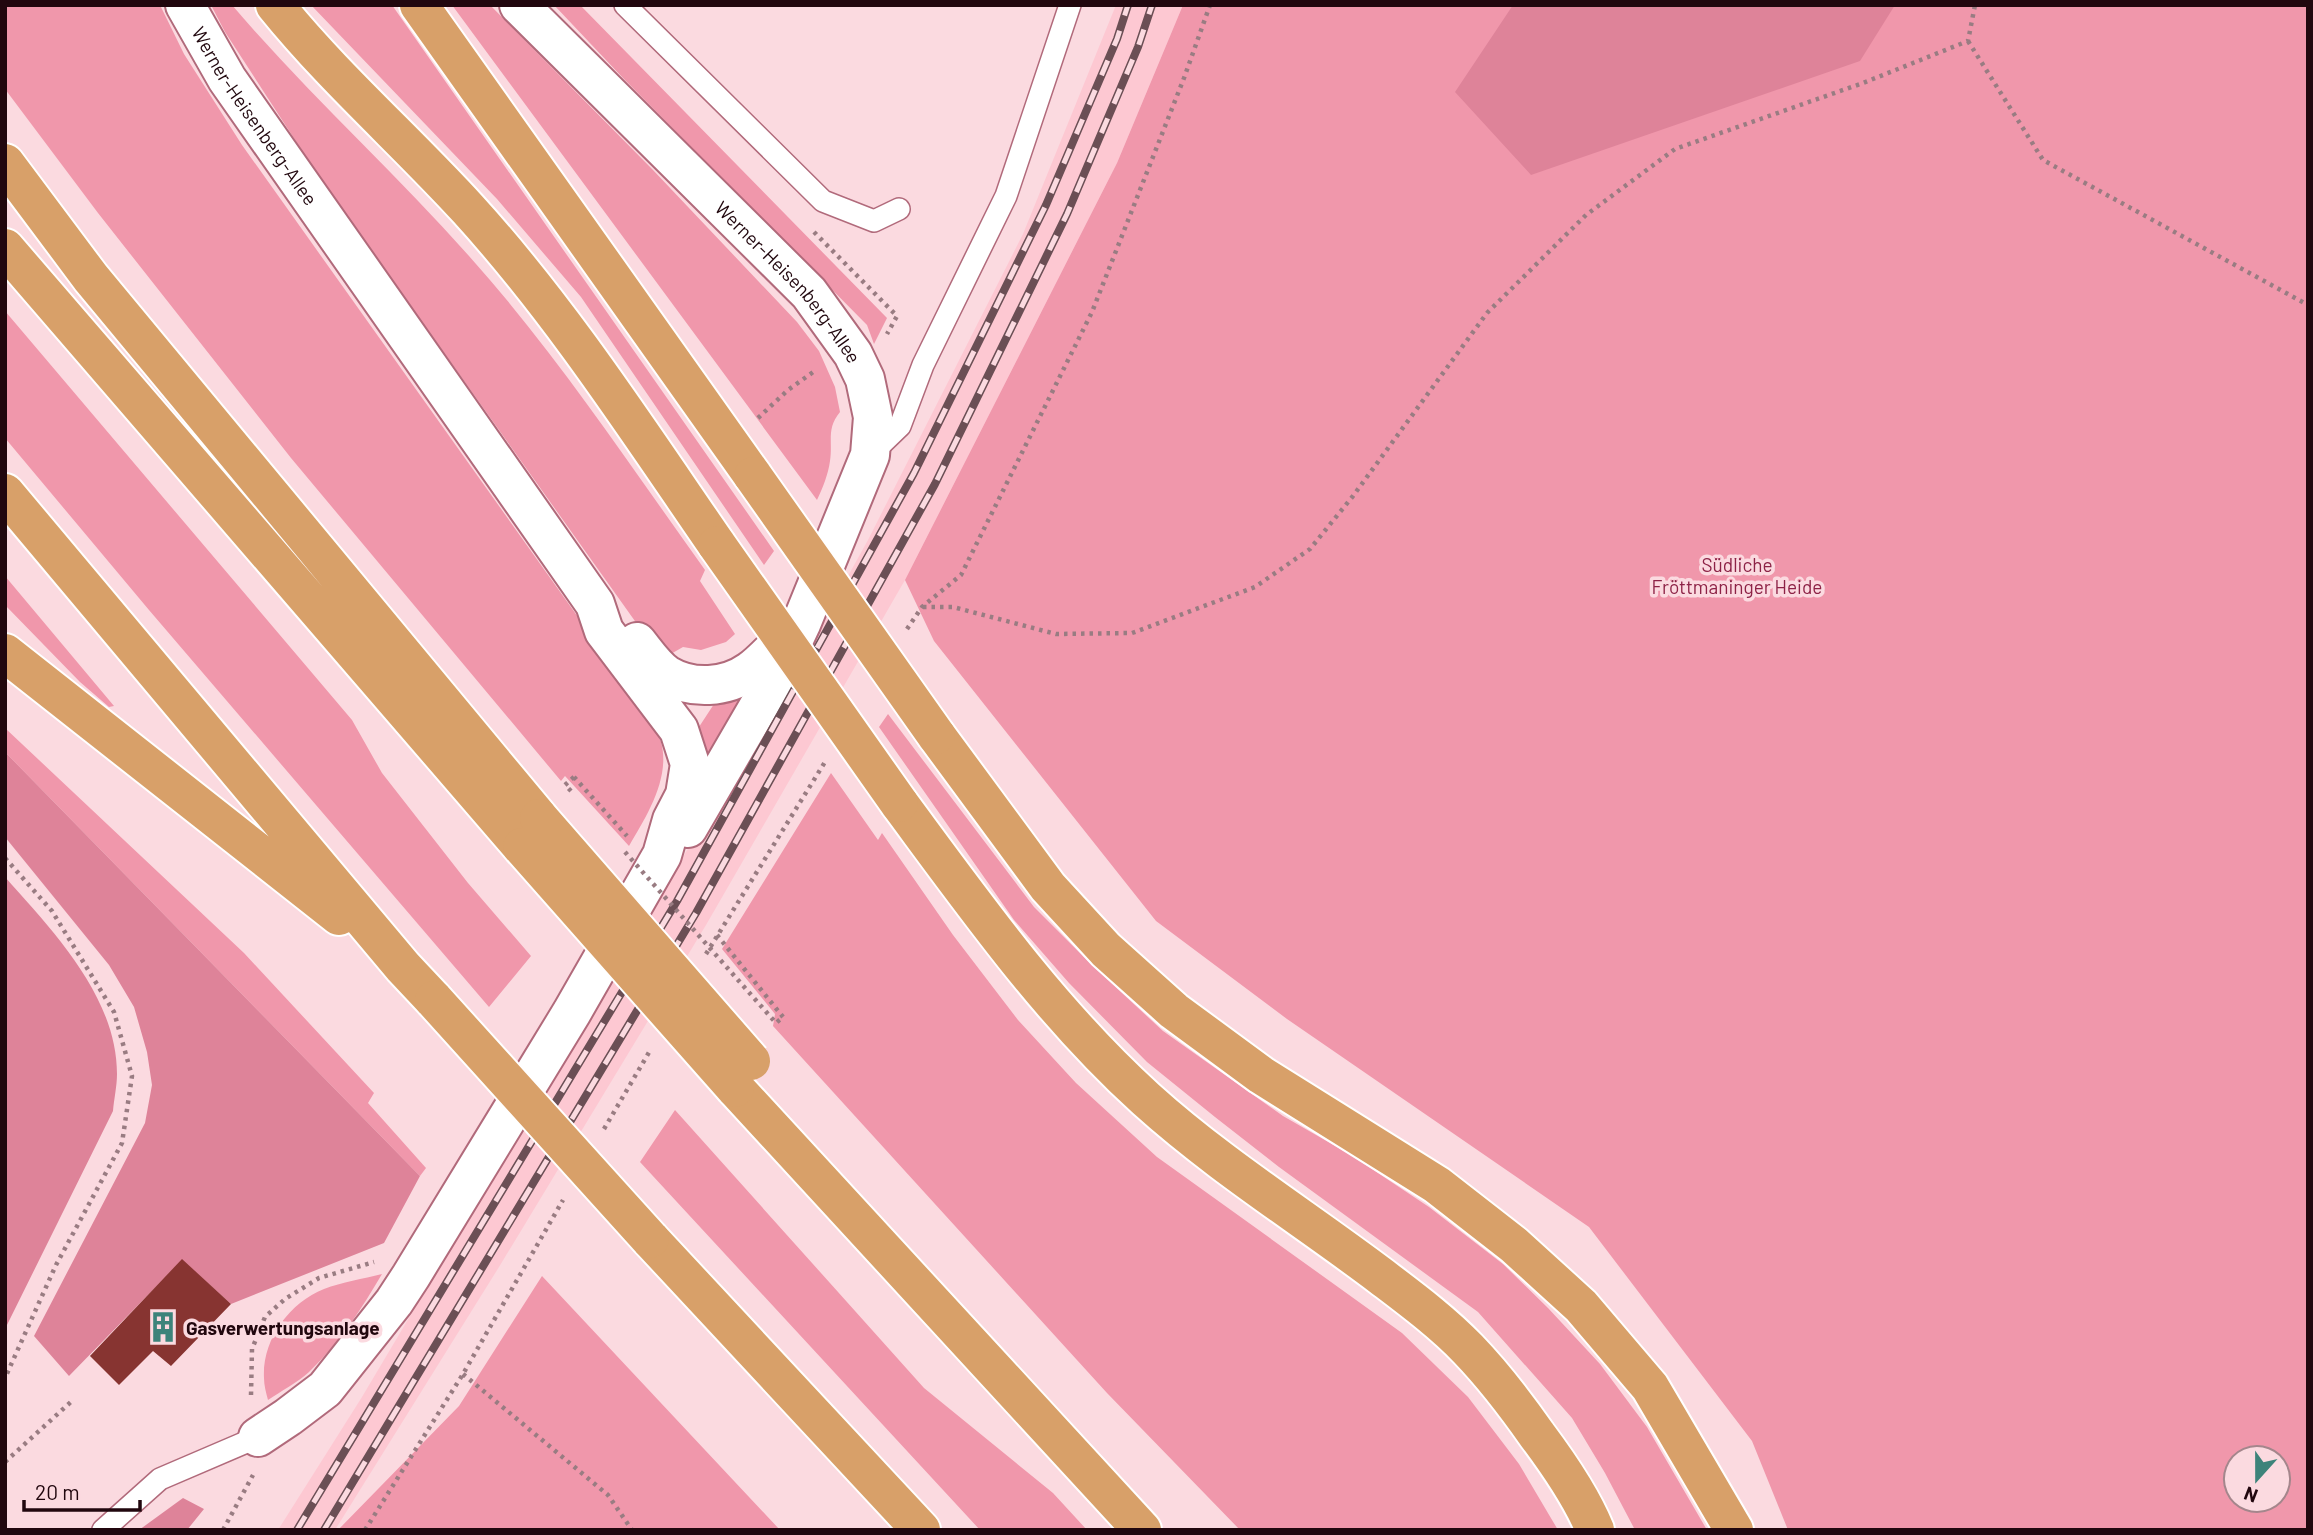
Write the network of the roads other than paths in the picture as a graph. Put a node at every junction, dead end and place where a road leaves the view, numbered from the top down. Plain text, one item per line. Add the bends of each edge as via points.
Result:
1 (185, 5) edge
2 (275, 5) edge
3 (419, 5) edge
4 (519, 5) edge
5 (625, 5) edge
6 (1070, 5) edge
7 (5, 163) edge
8 (899, 209) dead end
9 (5, 248) edge
10 (870, 455) junction
11 (5, 493) edge
12 (595, 604) junction
13 (801, 624) junction
14 (5, 653) edge
15 (530, 833) junction
16 (646, 847) junction
17 (403, 967) junction
18 (258, 1437) joint
19 (103, 1530) edge
20 (921, 1530) edge
21 (1142, 1530) edge
22 (1595, 1530) edge
23 (1734, 1530) edge

1 - 12 street, Werner-Heisenberg-Allee via 235,90
2 - 22 highway, bridge via 302,39 469,210 551,309 899,803 1050,1001 1137,1091 1203,1146 1402,1292 1467,1348 1553,1457
3 - 23 highway, bridge via 1048,887 1106,950 1174,1011 1261,1075 1437,1185 1514,1245 1581,1306 1650,1387
4 - 10 street, Werner-Heisenberg-Allee via 809,293 849,348 865,379 873,417
5 - 8 lane via 822,201 874,221
6 - 10 lane via 1006,196 923,365 900,426
7 - 15 highway
9 - 15 highway
10 - 13 street, Werner-Heisenberg-Allee
11 - 17 highway
12 - 13 street, Werner-Heisenberg-Allee via 620,620 667,675 698,686 726,683 749,671
12 - 16 street, Werner-Heisenberg-Allee via 604,631 680,730 690,764 685,795 673,820
13 - 16 street, Werner-Heisenberg-Allee via 778,673 688,828
14 - 17 highway
15 - 21 highway, bridge via 743,1074 813,1173
16 - 18 street via 572,1012 394,1302 325,1389
17 - 20 highway, bridge
18 - 19 lane via 160,1479

